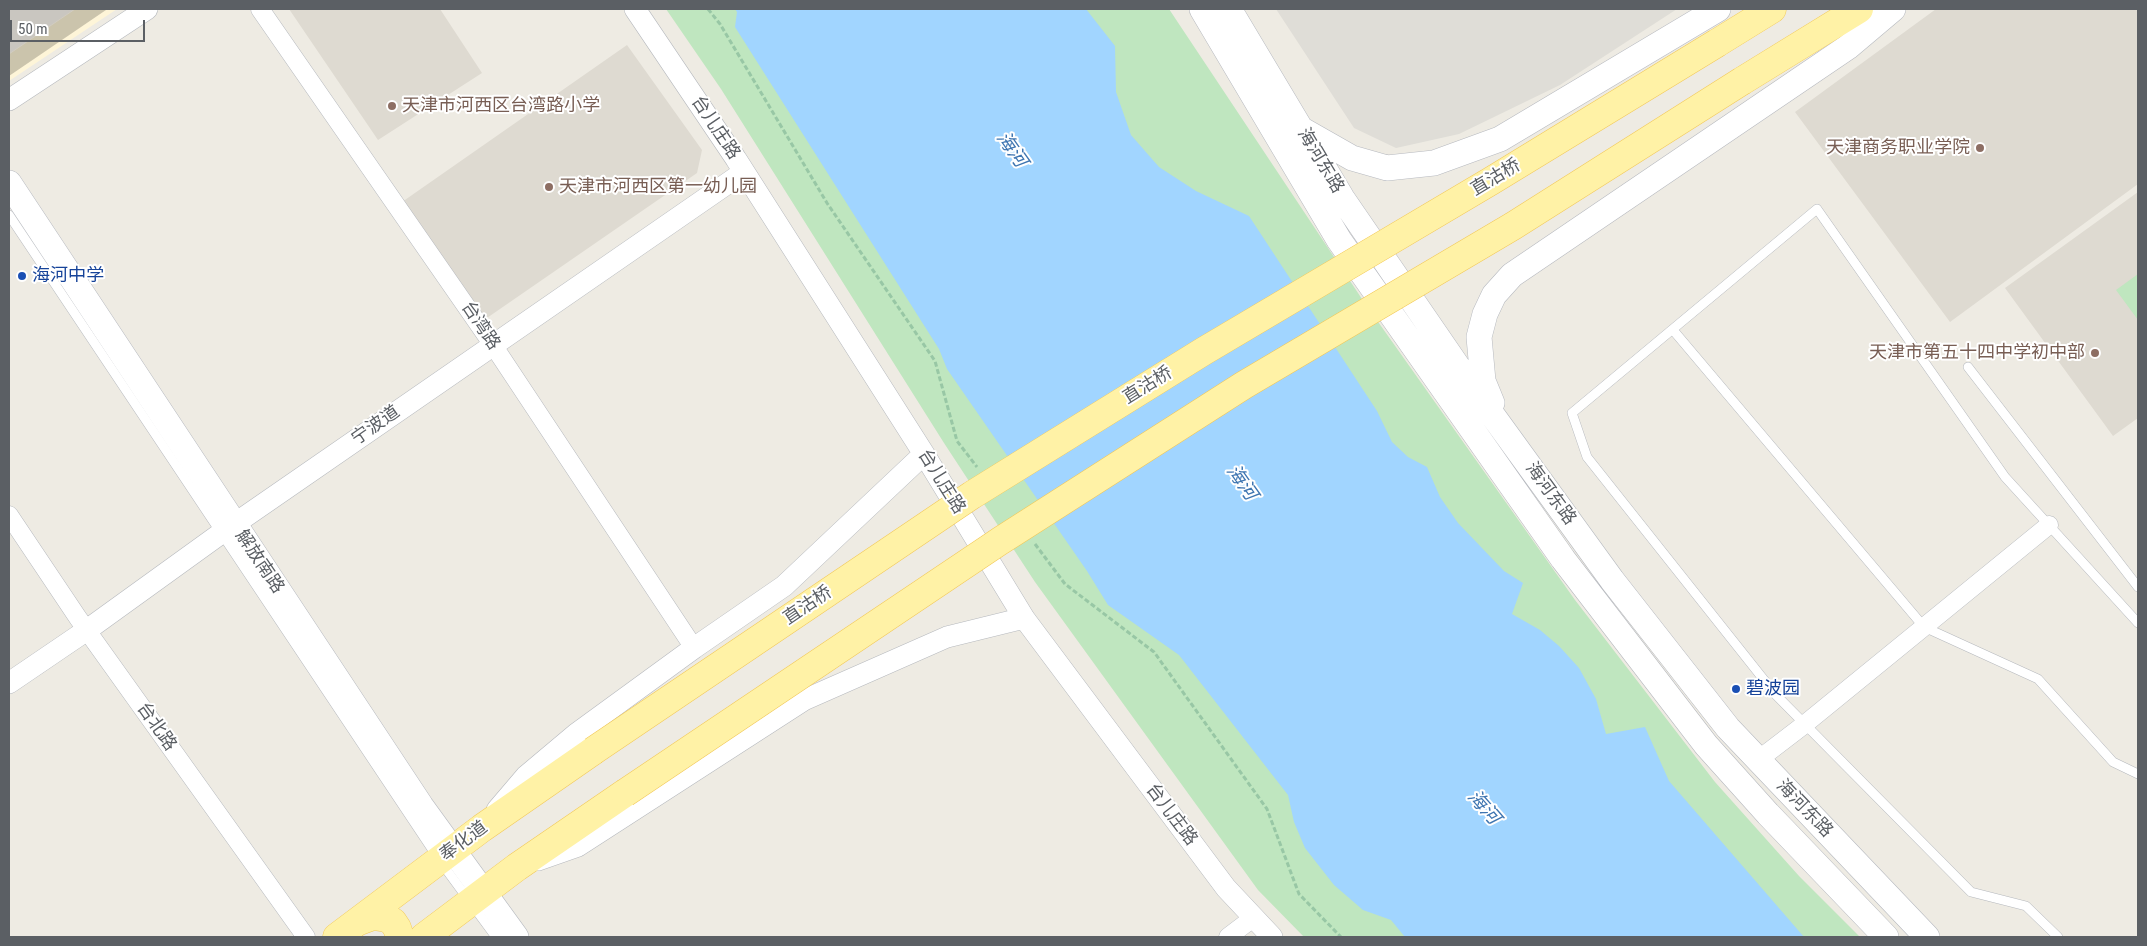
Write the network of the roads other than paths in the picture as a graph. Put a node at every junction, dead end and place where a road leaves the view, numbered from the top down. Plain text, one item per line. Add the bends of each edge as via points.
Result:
1 (146, 9) edge
2 (260, 9) edge
3 (635, 9) edge
4 (1202, 9) edge
5 (1229, 9) edge
6 (1718, 9) edge
7 (1772, 9) edge
8 (1859, 9) edge
9 (1893, 9) edge
10 (9, 100) edge
11 (1301, 129) junction
12 (744, 172) junction
13 (9, 183) edge
14 (9, 215) edge
15 (1673, 330) junction
16 (493, 345) junction
17 (1968, 366) dead end
18 (1502, 428) junction
19 (924, 454) junction
20 (9, 515) edge
21 (2049, 525) junction
22 (227, 529) junction
23 (2138, 586) edge
24 (1024, 618) junction
25 (2138, 623) edge
26 (1924, 628) junction
27 (87, 630) junction
28 (694, 648) junction
29 (9, 683) edge
30 (1805, 724) junction
31 (593, 751) joint
32 (1758, 760) junction
33 (2138, 774) edge
34 (482, 828) junction
35 (446, 856) junction
36 (517, 867) junction
37 (476, 898) junction
38 (1253, 918) junction
39 (347, 930) edge
40 (306, 937) edge
41 (400, 937) edge
42 (424, 937) edge
43 (496, 937) edge
44 (516, 937) edge
45 (1228, 937) edge
46 (1272, 937) edge
47 (1886, 937) edge
48 (1927, 937) edge
49 (2058, 937) edge

1 - 10 street
2 - 16 street, 台湾路
3 - 12 street, 台儿庄路
4 - 47 main road, 海河东路 via 1339,240 1562,559 1706,746
5 - 11 main road, 海河东路
6 - 11 main road via 1500,139 1434,163 1387,168 1352,158
7 - 31 main road, 直沽桥, bridge via 1490,182 1204,351 972,495
8 - 36 main road, bridge via 1512,226 1244,385 1000,541
9 - 18 main road via 1848,47 1512,275 1494,295 1479,337 1484,381
11 - 18 main road, 海河东路 via 1342,198
12 - 16 street, 宁波道
12 - 19 street, 台儿庄路
13 - 22 main road, 解放南路
14 - 22 lane, 解放南路
15 - 21 lane via 1817,209 2006,477
15 - 26 lane
15 - 30 lane via 1572,414 1587,457 1776,695
16 - 22 street, 宁波道
16 - 28 street, 台湾路
17 - 23 lane
18 - 32 main road, 海河东路 via 1612,580 1728,728
19 - 24 street, 台儿庄路
19 - 28 street via 784,586
20 - 27 street, 台北路
21 - 25 lane
21 - 26 street
22 - 27 street, 宁波道
22 - 35 main road, 解放南路
24 - 36 street via 947,636 804,700 578,846
24 - 38 street, 台儿庄路 via 1226,888
26 - 30 street
26 - 33 lane via 2038,679 2113,762
27 - 29 street, 宁波道
27 - 40 street, 台北路
28 - 34 street via 576,734 526,776
30 - 32 street
30 - 49 lane via 1971,892 2026,906
31 - 34 main road, 奉化道
32 - 48 main road, 海河东路
34 - 35 main road, 奉化道
35 - 37 main road, 解放南路
35 - 39 main road, 奉化道
36 - 37 main road
37 - 42 main road
37 - 43 lane, 解放南路
37 - 44 main road, 解放南路
38 - 45 street
38 - 46 street, 台儿庄路
39 - 41 main road via 373,916 393,922

